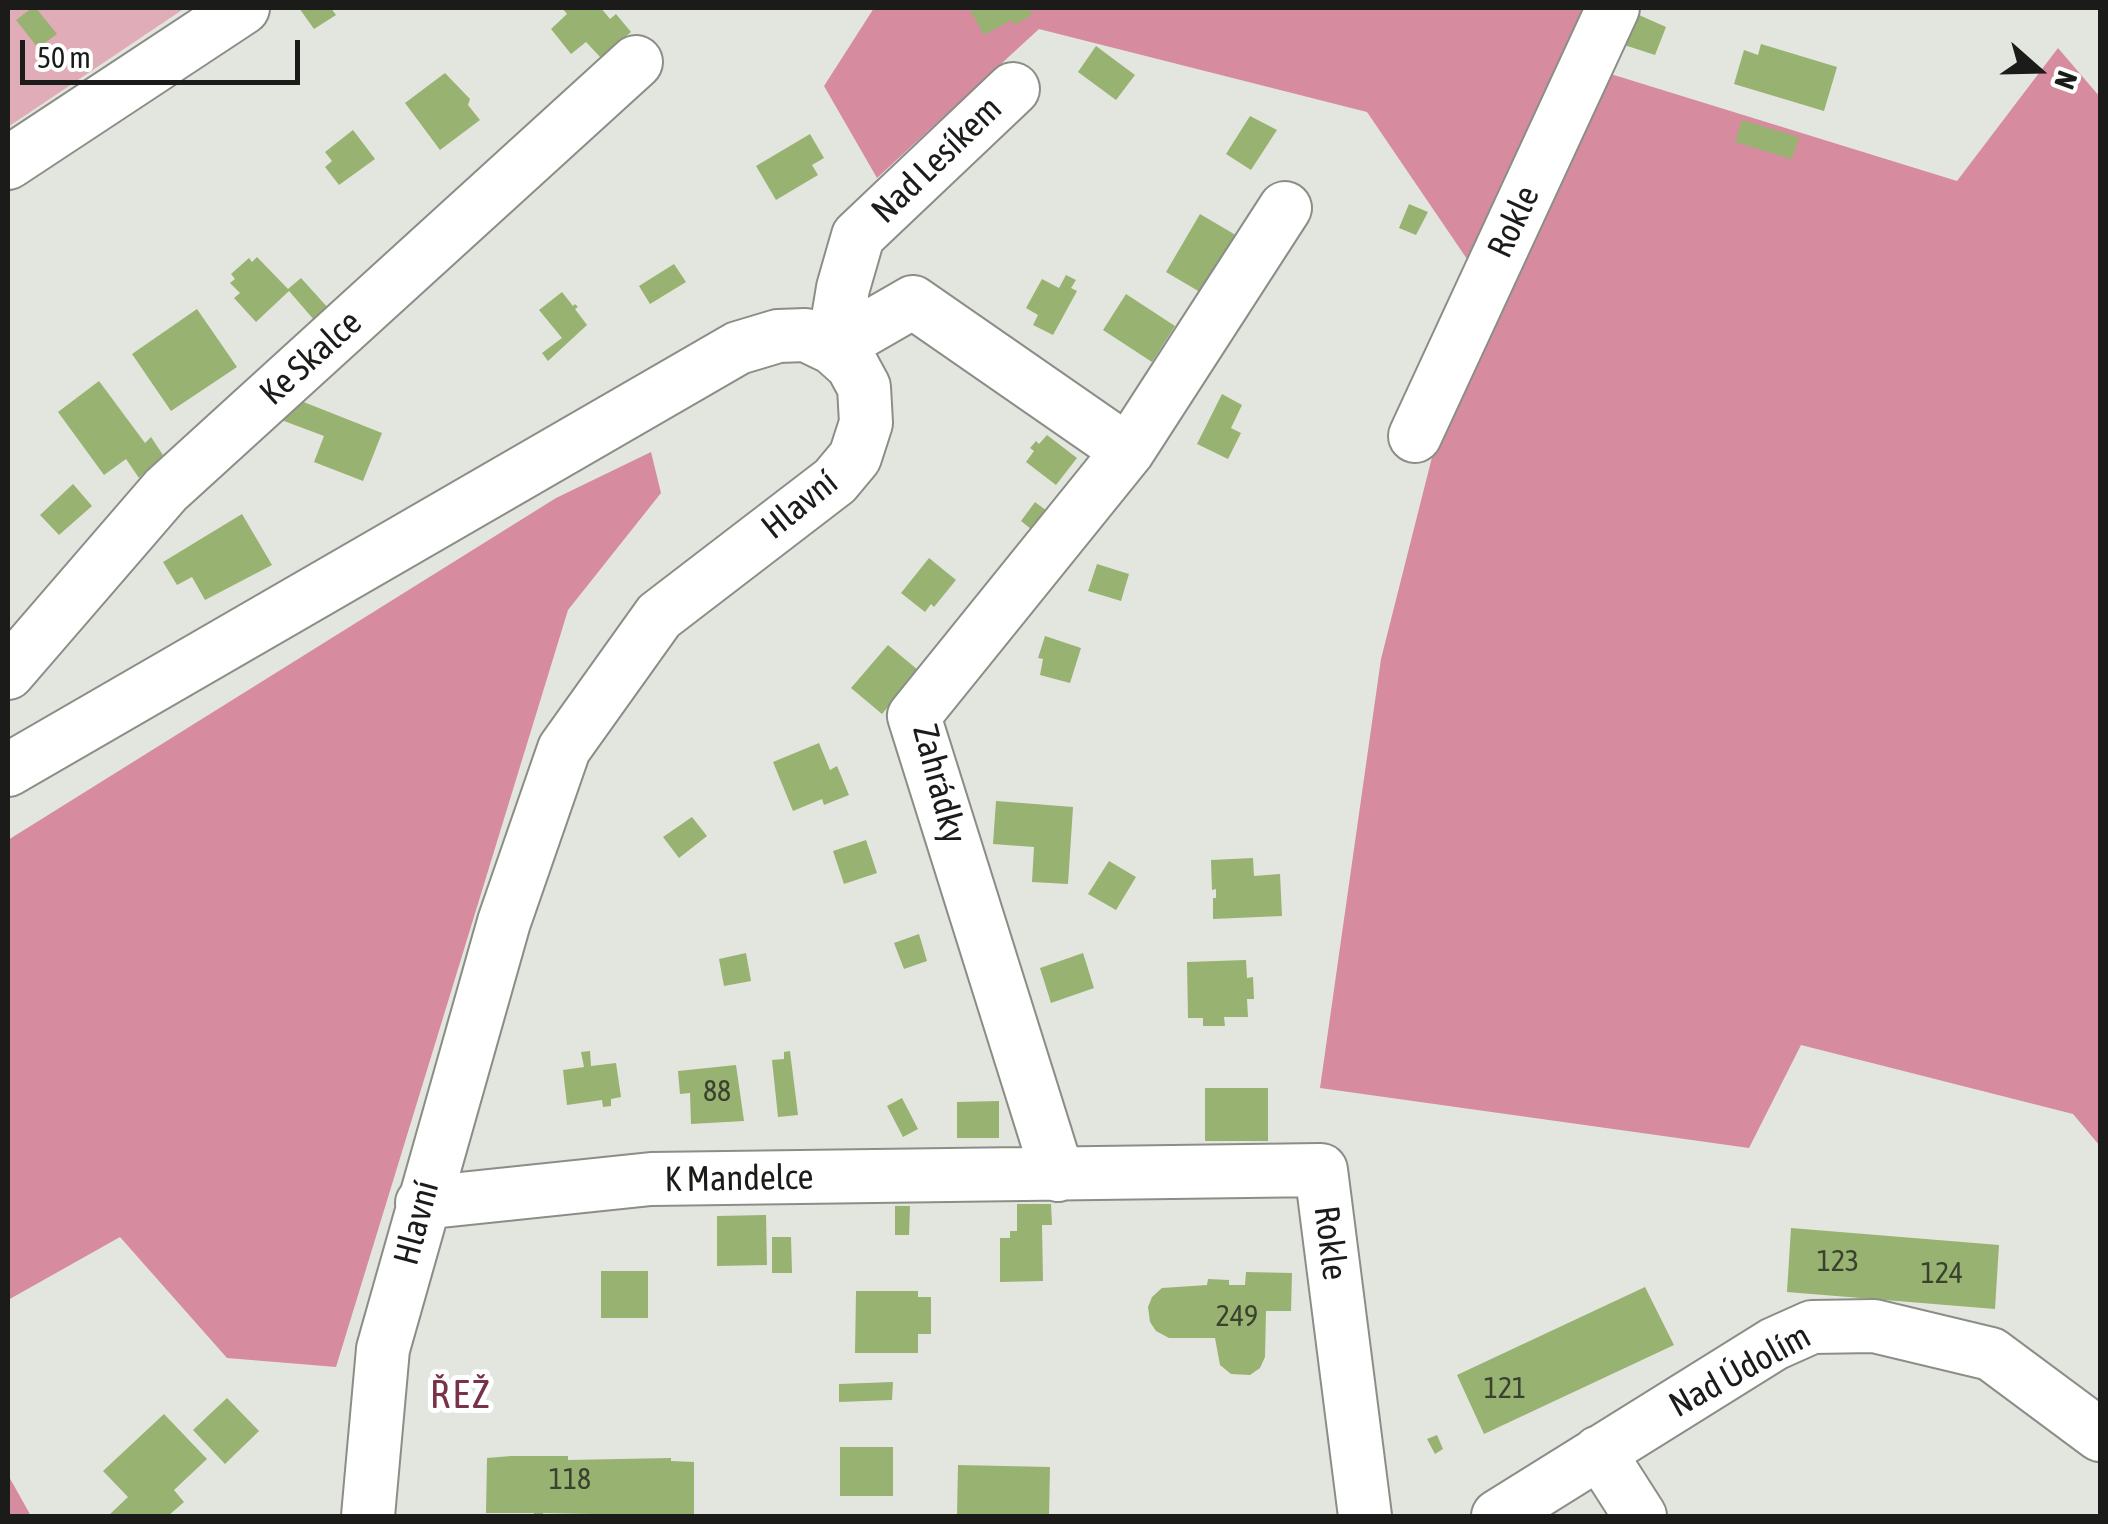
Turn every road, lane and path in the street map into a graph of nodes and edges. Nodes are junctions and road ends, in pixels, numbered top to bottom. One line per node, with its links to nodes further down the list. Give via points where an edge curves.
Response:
1 (243, 8): 5 (street)
2 (1614, 8): 8 (street, Rokle)
3 (636, 62): 10 (street, Ke Skalce, via 166,490)
4 (1013, 88): 7 (street, Nad Lesíkem, via 858,236)
5 (8, 163)
6 (1285, 208): 9 (street, Zahrádky)
7 (833, 348): 9 (street, via 913,302); 11 (street, via 806,335 738,348); 13 (street, Hlavní, via 864,388 866,423 855,457 835,481 659,616 564,748 504,922)
8 (1415, 436)
9 (1128, 451): 12 (street, Zahrádky, via 914,716)
10 (8, 673)
11 (8, 770)
12 (1058, 1175): 13 (street, K Mandelce, via 650,1179); 17 (street, Rokle, via 1321,1170)
13 (422, 1204): 16 (street, Hlavní, via 383,1349)
14 (2100, 1434): 15 (street, Nad Údolím, via 1991,1354 1874,1326 1812,1326)
15 (1599, 1452): 18 (street, Nad Údolím); 19 (street)
16 (368, 1516)
17 (1364, 1516)
18 (1498, 1516)
19 (1640, 1516)

